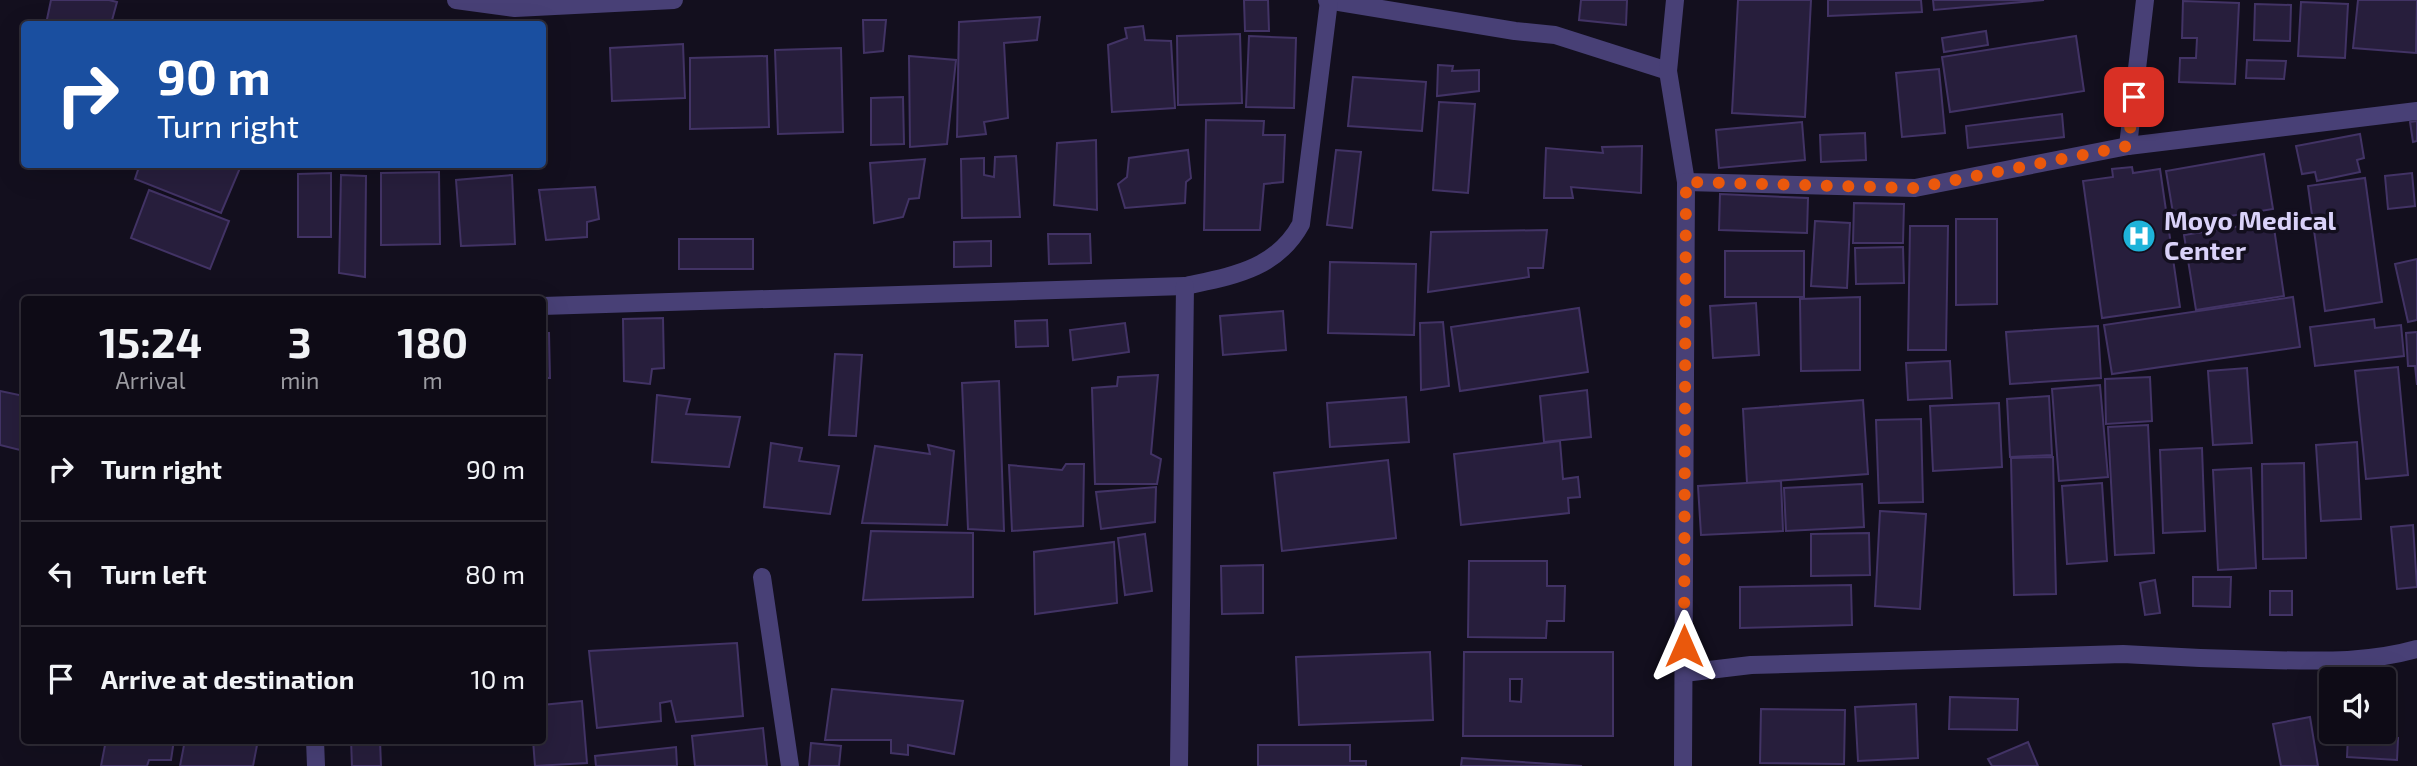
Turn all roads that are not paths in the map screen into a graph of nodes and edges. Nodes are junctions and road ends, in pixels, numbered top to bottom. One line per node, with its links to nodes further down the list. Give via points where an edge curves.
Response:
1 (456, 0): 6 (street)
2 (674, 0): 6 (street)
3 (1328, 0): 7 (street, via 1555,35); 11 (street, via 1301,224 1292,242 1244,273)
4 (1675, 0): 7 (street)
5 (2145, 0): 9 (street)
6 (517, 4)
7 (1668, 71): 10 (street)
8 (2417, 110): 9 (street)
9 (2128, 146): 10 (street, via 1915,188)
10 (1686, 182): 15 (street)
11 (1185, 286): 12 (street); 19 (street)
12 (546, 306)
13 (762, 577): 18 (street)
14 (2417, 649): 15 (street, via 2349,661 2123,654 1751,664)
15 (1684, 673): 20 (street)
16 (315, 744): 17 (street)
17 (316, 766)
18 (790, 766)
19 (1179, 766)
20 (1682, 766)

